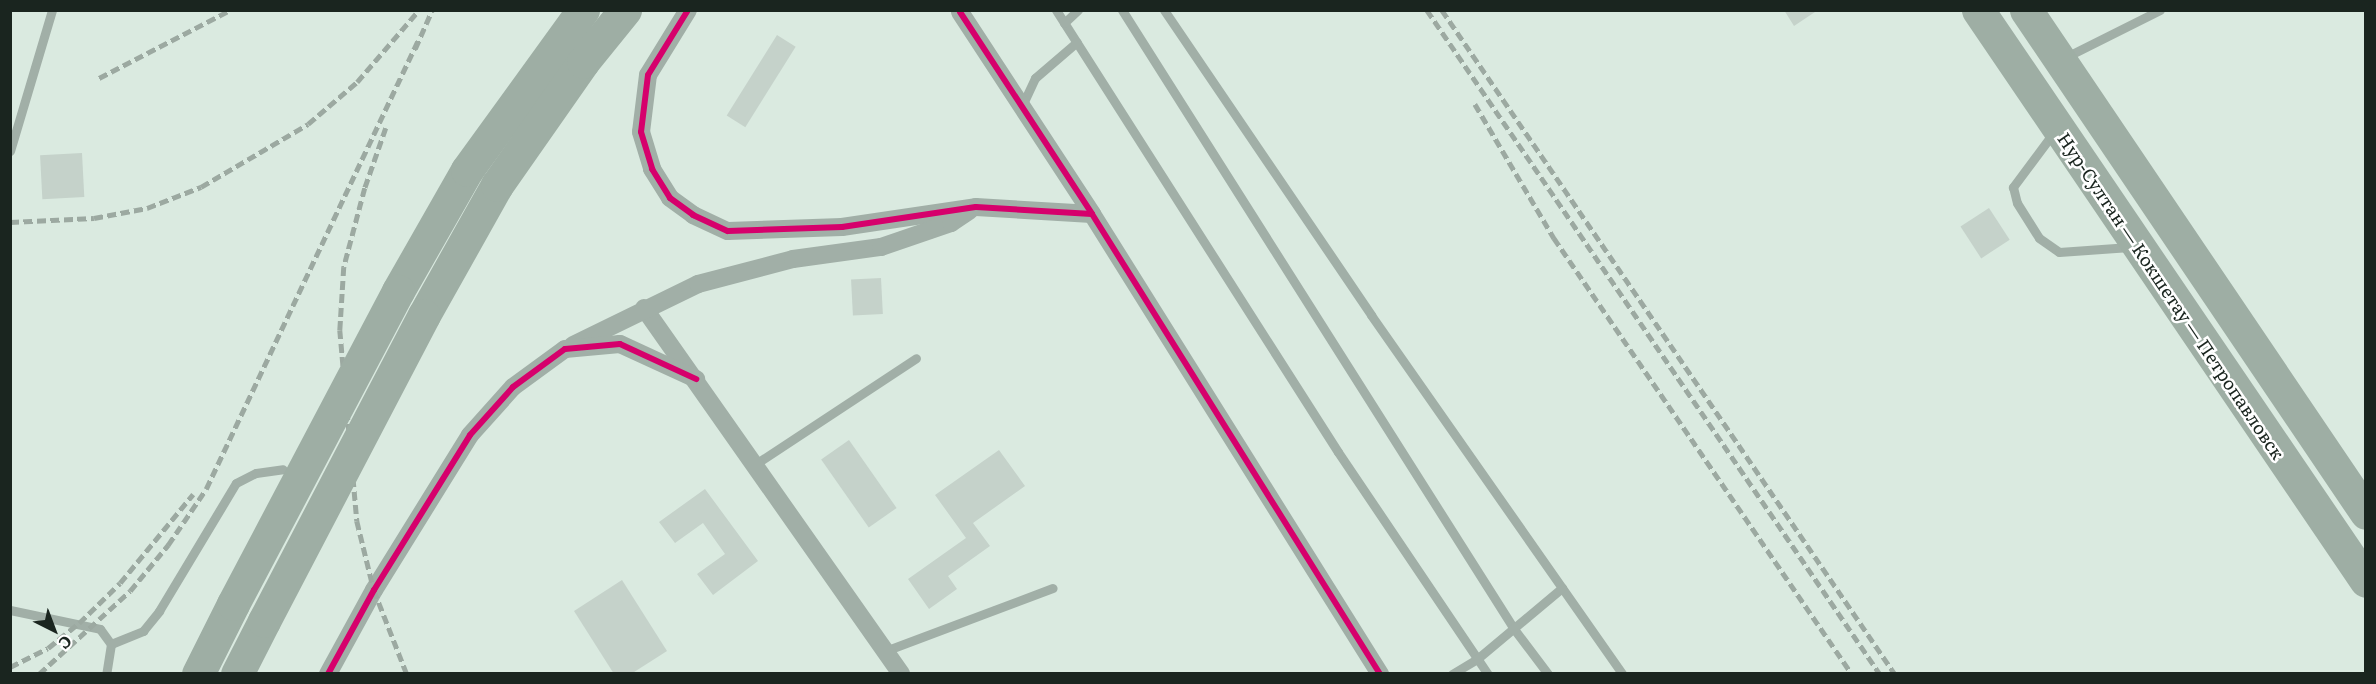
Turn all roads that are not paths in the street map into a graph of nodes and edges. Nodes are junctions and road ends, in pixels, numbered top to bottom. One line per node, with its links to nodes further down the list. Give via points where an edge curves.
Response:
1 (52, 10): 18 (lane)
2 (583, 10): 38 (highway, bridge, via 467,170 398,291)
3 (625, 10): 39 (highway, bridge, via 496,185)
4 (688, 10): 19 (street, via 648,75 641,132 652,169 670,198 693,214 728,231 842,227)
5 (1056, 10): 13 (lane)
6 (1078, 10): 13 (lane)
7 (1122, 10): 33 (lane)
8 (1164, 10): 31 (lane)
9 (1978, 10): 17 (highway, Нур-Султан — Кокшетау — Петропавловск)
10 (2026, 10): 15 (highway)
11 (2160, 10): 15 (lane, via 2097,38)
12 (960, 12): 16 (street)
13 (1064, 23): 14 (lane)
14 (1077, 42): 16 (lane, via 1035,78); 36 (lane, via 1338,452)
15 (2058, 61): 28 (highway)
16 (1020, 110): 20 (street)
17 (2057, 128): 21 (highway, Нур-Султан — Кокшетау — Петропавловск); 21 (lane, via 2013,187 2017,203 2039,238 2059,252)
18 (10, 151)
19 (976, 207): 20 (street); 22 (street, via 951,223 881,247 793,259 698,284)
20 (1092, 214): 42 (street)
21 (2138, 246): 29 (highway, Нур-Султан — Кокшетау — Петропавловск)
22 (644, 308): 23 (street); 25 (street)
23 (565, 349): 25 (street, via 620,344); 40 (street, via 513,387 470,435 374,590)
24 (916, 358): 26 (lane)
25 (696, 378): 26 (street)
26 (754, 465): 35 (street)
27 (283, 469): 34 (lane, via 256,473 236,483 143,632)
28 (2366, 513)
29 (2366, 581)
30 (1053, 588): 35 (lane)
31 (1562, 588): 33 (lane); 46 (lane)
32 (10, 610): 34 (lane, via 100,629)
33 (1515, 629): 36 (lane); 45 (lane)
34 (111, 644): 37 (lane)
35 (885, 651): 41 (street)
36 (1477, 659): 43 (lane); 44 (lane)
37 (106, 674)
38 (198, 674)
39 (237, 674)
40 (328, 674)
41 (901, 674)
42 (1380, 674)
43 (1452, 674)
44 (1488, 674)
45 (1548, 674)
46 (1622, 674)

